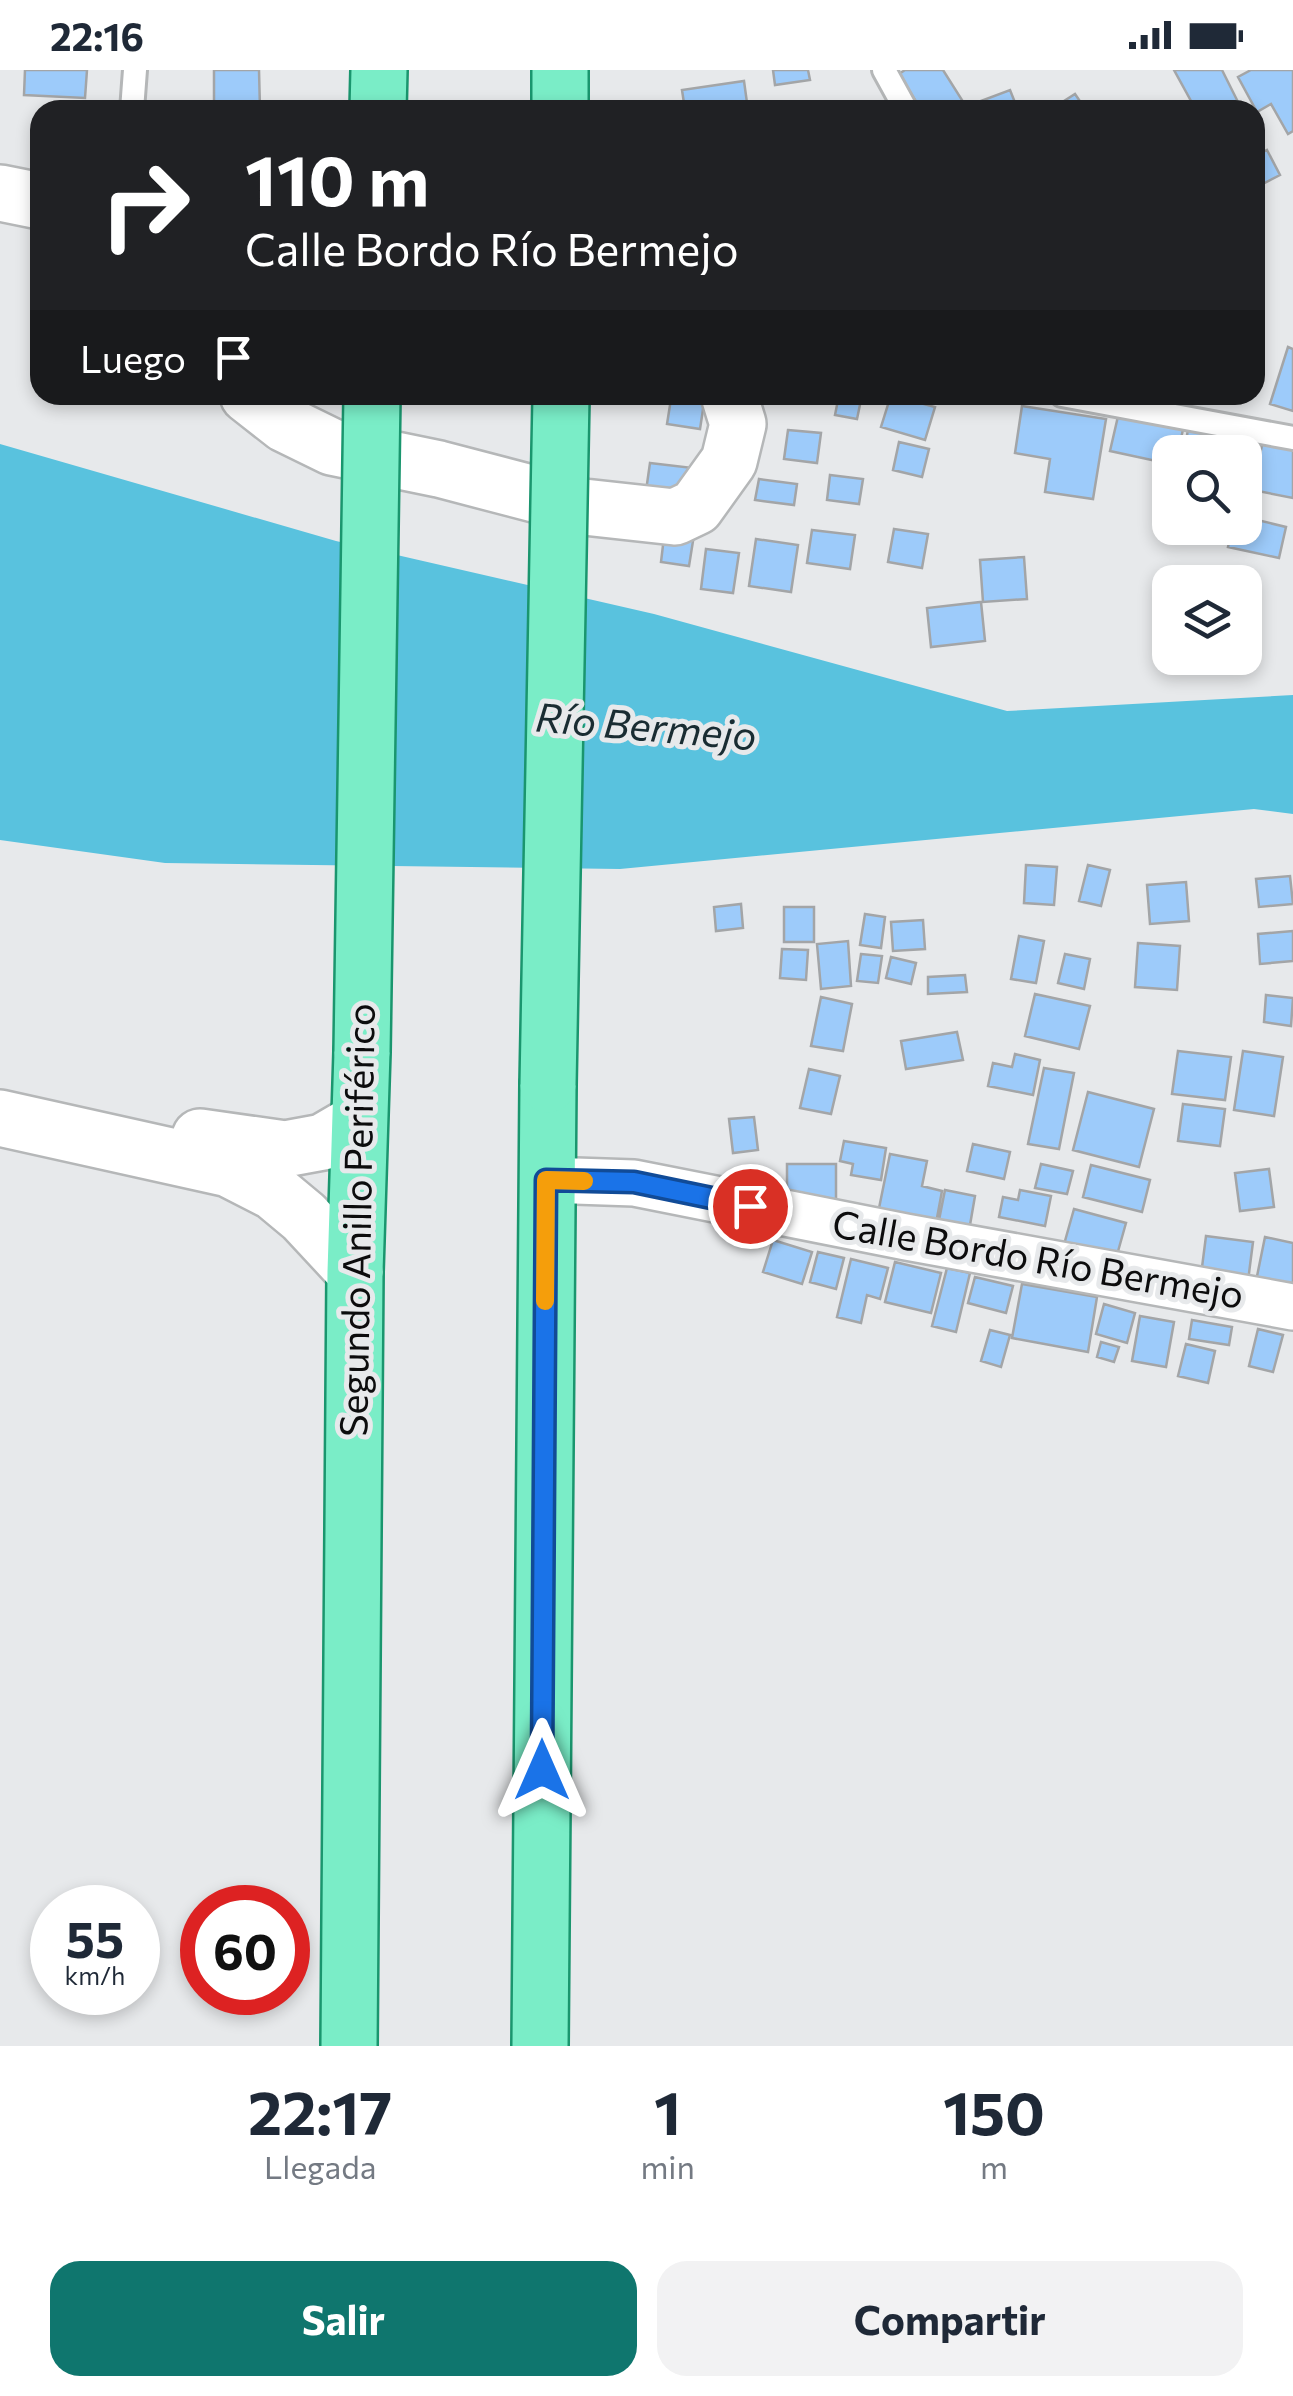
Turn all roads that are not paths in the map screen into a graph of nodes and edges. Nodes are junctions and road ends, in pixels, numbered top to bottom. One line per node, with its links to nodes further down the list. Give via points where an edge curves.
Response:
1 (135, 70): 5 (lane)
2 (379, 70): 6 (main road)
3 (560, 70): 7 (main road)
4 (884, 70): 8 (lane)
5 (133, 100)
6 (378, 100)
7 (560, 100)
8 (900, 100)
9 (0, 193): 10 (main road)
10 (30, 198)
11 (261, 405): 14 (main road, via 332,447 584,507 675,517 696,507 729,461 738,424)
12 (372, 405): 19 (main road, Segundo Anillo Periférico, bridge)
13 (561, 405): 20 (main road, bridge)
14 (731, 405)
15 (1116, 405): 16 (lane)
16 (1293, 438)
17 (0, 1096): 19 (main road, via 284,1150 323,1142)
18 (0, 1118): 21 (main road, via 230,1169 274,1192)
19 (360, 1120): 21 (main road, Segundo Anillo Periférico)
20 (546, 1180): 22 (street, Calle Bordo Río Bermejo, via 634,1182); 24 (main road)
21 (355, 1272): 23 (main road, Segundo Anillo Periférico)
22 (1293, 1307)
23 (348, 2046)
24 (540, 2046)

